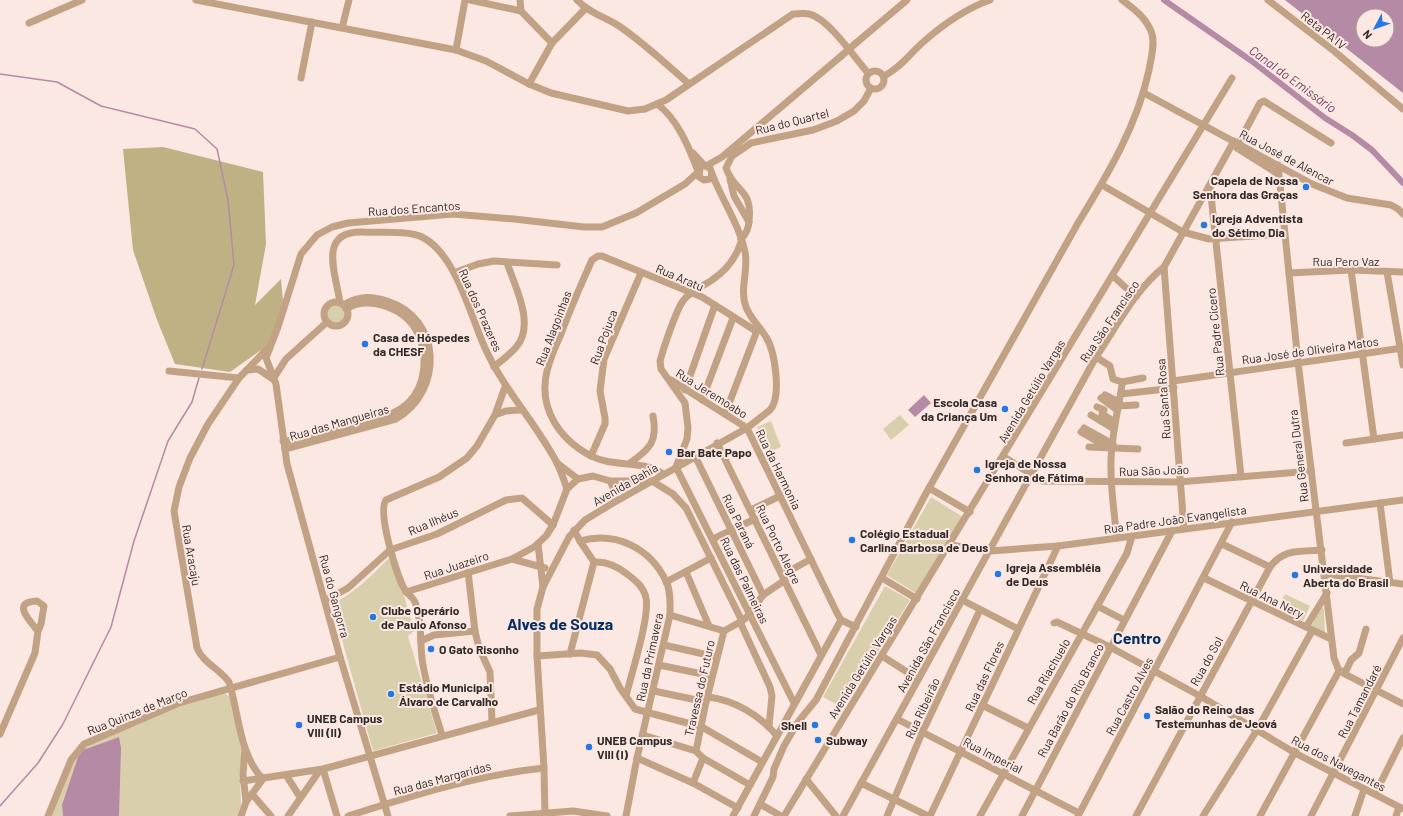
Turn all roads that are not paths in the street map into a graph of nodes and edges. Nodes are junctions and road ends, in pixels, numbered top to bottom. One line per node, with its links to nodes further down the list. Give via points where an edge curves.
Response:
1 (82, 0): 15 (street)
2 (196, 0): 12 (street)
3 (349, 0): 17 (street)
4 (465, 0): 19 (street)
5 (470, 0): 14 (street)
6 (520, 0): 14 (street)
7 (578, 0): 13 (street)
8 (907, 0): 36 (street, Rua do Quartel, bridge)
9 (990, 0): 21 (street, via 934,32 899,67)
10 (1122, 0): 27 (street, Avenida Getúlio Vargas, via 1146,21 1152,34 1153,47)
11 (1268, 0): 30 (street, Reta PA IV)
12 (209, 1): 16 (street)
13 (585, 9): 18 (street); 25 (street, via 617,25 643,43)
14 (521, 11): 18 (street)
15 (29, 22)
16 (312, 22): 17 (street); 22 (street)
17 (342, 28): 19 (street)
18 (552, 43): 24 (street)
19 (456, 50): 24 (street, via 486,61)
20 (868, 73): 21 (street, via 878,71); 25 (street, via 830,28 818,18 801,13 793,14); 26 (street, via 867,84)
21 (884, 76): 26 (street, via 884,84 880,88)
22 (301, 78)
23 (1232, 78): 32 (street, Avenida Getúlio Vargas)
24 (529, 84): 29 (street, via 551,93 628,110 645,109)
25 (689, 84): 28 (street)
26 (871, 88): 42 (street, Rua do Quartel, via 854,111 837,121 813,130 751,143 741,149 732,156 726,168)
27 (1144, 93): 32 (street, Rua José de Alencar); 45 (street, Avenida Getúlio Vargas, via 1134,121)
28 (666, 100): 29 (street); 31 (street)
29 (657, 104): 31 (street)
30 (1403, 109)
31 (667, 111): 35 (street)
32 (1204, 125): 34 (street, Rua José de Alencar); 48 (street, Avenida Getúlio Vargas)
33 (1331, 143): 34 (street, Rua São Francisco, via 1264,100)
34 (1234, 144): 37 (street, Rua José de Alencar); 41 (street, Rua José de Alencar); 46 (street, Rua São Francisco)
35 (690, 150): 38 (street); 39 (street)
36 (722, 157): 38 (street, Rua do Quartel); 40 (street, Rua do Quartel)
37 (1278, 165): 41 (street, Rua General Dutra); 49 (street, Rua José de Alencar, via 1331,193 1391,205)
38 (705, 166): 39 (street); 40 (street)
39 (698, 171): 43 (street, via 699,177); 44 (street, Rua dos Encantos)
40 (712, 173): 43 (street, via 710,179); 47 (street)
41 (1278, 174): 52 (street, Rua General Dutra)
42 (730, 179): 50 (street, via 734,196); 50 (street, via 749,201)
43 (703, 180): 44 (street, Rua dos Encantos); 47 (street)
44 (685, 184): 73 (street, Rua dos Encantos, via 636,213 602,227 584,228 453,214 348,223 332,227 317,236 301,254)
45 (1102, 184): 48 (street); 133 (street, Avenida Getúlio Vargas)
46 (1210, 186): 51 (street, Rua São Francisco); 53 (street, Rua Padre Cícero)
47 (719, 192): 54 (street, Rua da Harmonia, via 733,217)
48 (1150, 213): 51 (street); 65 (street, Avenida Getúlio Vargas)
49 (1403, 214)
50 (749, 222): 54 (street, via 748,230)
51 (1183, 232): 53 (street); 58 (street, Rua São Francisco)
52 (1284, 234): 53 (street); 64 (street, Rua General Dutra)
53 (1217, 240): 82 (street, Rua Padre Cícero)
54 (741, 241): 66 (street, via 734,260 727,268); 72 (street, Rua da Harmonia, via 746,253 743,294 746,307)
55 (592, 260): 63 (street, Rua Aratu, via 602,256); 118 (street, Rua Alagoinhas, via 547,371 545,393 555,425 563,436)
56 (507, 263): 57 (street); 62 (street, via 494,261 478,264); 79 (street, via 526,327 518,346)
57 (557, 265)
58 (1164, 267): 67 (street, Rua São Francisco, via 1150,278); 88 (street, Rua Santa Rosa)
59 (1351, 270): 60 (street, Rua Pero Vaz); 64 (street, Rua Pero Vaz); 75 (street)
60 (1387, 272): 61 (street, Rua Pero Vaz); 74 (street)
61 (1403, 272)
62 (454, 273): 68 (street, Rua dos Prazeres, via 439,250 422,236 358,232 343,236 335,244 332,252); 79 (street, Rua dos Prazeres)
63 (641, 273): 66 (street, Rua Aratu); 118 (street, Rua Pojuca, via 604,359 600,391 605,418)
64 (1289, 273): 77 (street, Rua General Dutra)
65 (1113, 276): 67 (street); 120 (street, Avenida Getúlio Vargas)
66 (691, 293): 69 (street, Rua Aratu); 83 (street, via 682,302 662,354 661,369)
67 (1136, 297): 76 (street, Rua São Francisco)
68 (343, 306): 71 (street, via 332,303 326,308 324,315); 71 (street, via 348,315 344,323 335,326); 105 (street, Rua das Mangueiras, via 358,298 402,308 420,330 428,355 425,381 419,399 396,418)
69 (715, 306): 70 (street, Rua Aratu); 90 (street)
70 (733, 318): 72 (street, Rua Aratu); 94 (street)
71 (327, 322): 86 (street, via 286,359)
72 (758, 329): 100 (street); 106 (street, Rua da Harmonia, via 767,338 776,371 776,396 773,407)
73 (270, 347): 80 (street, Rua Aracaju); 86 (street, Rua dos Encantos, via 266,358)
74 (1402, 348): 75 (street, Rua José de Oliveira Matos); 78 (street)
75 (1361, 353): 77 (street, Rua José de Oliveira Matos); 110 (street)
76 (1096, 357): 87 (street, via 1110,366 1113,379); 126 (street, Rua São Francisco)
77 (1298, 362): 82 (street, Rua José de Oliveira Matos); 124 (street, Rua General Dutra)
78 (1403, 365)
79 (494, 367): 89 (street, Rua dos Prazeres)
80 (246, 370): 84 (street, Rua Aracaju); 86 (street, via 258,369)
81 (169, 371): 84 (street)
82 (1231, 372): 88 (street, Rua José de Oliveira Matos); 127 (street, Rua Padre Cícero)
83 (666, 377): 90 (street, Rua Jeremoabo); 95 (street)
84 (239, 378): 217 (street, Rua Aracaju, via 208,424 190,458 179,487 174,511 197,648 203,658 223,673)
85 (1143, 378): 87 (street)
86 (273, 379): 111 (street, Rua do Gangorra, via 276,384)
87 (1122, 382): 91 (street)
88 (1173, 384): 91 (street, Rua José de Oliveira Matos); 131 (street, Rua Santa Rosa)
89 (505, 387): 99 (street, Rua dos Prazeres); 101 (street)
90 (685, 390): 92 (street, Rua Jeremoabo)
91 (1121, 394): 97 (street)
92 (694, 395): 94 (street, Rua Jeremoabo); 95 (street, via 688,397)
93 (1103, 396): 97 (street)
94 (702, 400): 100 (street, Rua Jeremoabo)
95 (685, 403): 123 (street, via 687,439)
96 (1136, 405): 97 (street)
97 (1118, 406): 104 (street)
98 (1097, 407): 104 (street, via 1104,410 1102,414)
99 (521, 410): 101 (street); 121 (street, Rua dos Prazeres)
100 (725, 414): 106 (street, Rua Jeremoabo)
101 (495, 415): 157 (street, via 477,446 466,458 439,477 384,503)
102 (1091, 415): 108 (street)
103 (653, 416): 122 (street, via 656,430 652,443)
104 (1115, 422): 108 (street)
105 (362, 426): 111 (street, Rua das Mangueiras); 116 (street, Rua das Mangueiras)
106 (746, 428): 112 (street, Avenida Bahia); 135 (street, Rua da Harmonia)
107 (1083, 430): 114 (street)
108 (1114, 430): 114 (street)
109 (1403, 435): 110 (street)
110 (1374, 439): 113 (street)
111 (283, 441): 116 (street, Rua do Gangorra)
112 (717, 443): 119 (street, Avenida Bahia); 139 (street, Rua Porto Alegre)
113 (1346, 444)
114 (1111, 446): 115 (street); 117 (street); 132 (street)
115 (1089, 447)
116 (285, 449): 181 (street, Rua do Gangorra, via 287,464)
117 (1138, 449)
118 (591, 456): 122 (street, Rua Alagoinhas, via 618,464)
119 (695, 456): 123 (street, Avenida Bahia); 147 (street, Rua Paraná)
120 (1004, 457): 126 (street, Rua São João); 141 (street, Avenida Getúlio Vargas)
121 (557, 463): 128 (street, Rua dos Prazeres); 134 (street, Rua dos Prazeres)
122 (630, 463): 125 (street, Rua Alagoinhas, via 648,466)
123 (676, 467): 125 (street, Avenida Bahia); 151 (street, Rua das Palmeiras)
124 (1311, 471): 127 (street, Rua São João); 140 (street, Rua General Dutra)
125 (664, 474): 130 (street, Avenida Bahia)
126 (1032, 475): 132 (street, Rua São João, via 1042,481); 159 (street, Avenida São Francisco)
127 (1241, 476): 131 (street, Rua São João)
128 (578, 479): 129 (street, via 593,476); 134 (street)
129 (610, 481): 130 (street); 137 (street, via 615,496)
130 (652, 481): 137 (street, Avenida Bahia); 160 (street, Rua das Palmeiras, via 673,494 686,508)
131 (1179, 482): 132 (street, Rua São João); 145 (street, Rua Santa Rosa)
132 (1111, 483): 150 (street)
133 (929, 488): 141 (street); 171 (street, Avenida Getúlio Vargas, via 886,566)
134 (567, 489): 144 (street, Rua Juazeiro)
135 (780, 496): 139 (street); 162 (street, Rua da Harmonia)
136 (1403, 500): 138 (street, Rua Padre João Evangelista)
137 (613, 503): 146 (street, Avenida Bahia)
138 (1380, 503): 140 (street, Rua Padre João Evangelista); 174 (street)
139 (751, 510): 142 (street, Rua Porto Alegre)
140 (1315, 511): 143 (street, Rua Padre João Evangelista); 158 (street, Rua General Dutra)
141 (970, 512): 154 (street, Avenida Getúlio Vargas)
142 (755, 519): 147 (street); 170 (street, Rua Porto Alegre)
143 (1232, 522): 145 (street, Rua Padre João Evangelista); 155 (street, Rua Castro Alves)
144 (553, 525): 153 (street, Rua Juazeiro); 157 (street, Rua Ilhéus, via 527,501 515,498 437,534)
145 (1184, 529): 148 (street, Rua Padre João Evangelista)
146 (574, 530): 152 (street); 166 (street, Avenida Bahia)
147 (732, 530): 151 (street); 179 (street, Rua Paraná)
148 (1172, 531): 149 (street, Rua Padre João Evangelista); 189 (street, Rua Barão do Rio Branco)
149 (1132, 536): 150 (street, Rua Padre João Evangelista); 184 (street, Rua Riachuelo, via 1127,553)
150 (1118, 538): 156 (street, Rua Padre João Evangelista)
151 (713, 539): 187 (street, Rua das Palmeiras)
152 (580, 541): 163 (street); 173 (street, Rua da Primavera, via 590,538 613,538 629,543 654,561)
153 (538, 544): 161 (street, Rua Juazeiro); 165 (street, Avenida Bahia)
154 (950, 544): 159 (street, Rua Padre João Evangelista); 180 (street, Avenida Getúlio Vargas)
155 (1222, 544): 164 (street); 172 (street, Rua Castro Alves)
156 (1058, 546): 159 (street, Rua Padre João Evangelista); 194 (street, Rua das Flores)
157 (390, 550): 177 (street); 181 (street, Rua Ilhéus, via 348,588)
158 (1322, 550): 164 (street, Rua do Sol, via 1287,553 1278,557); 169 (street, Rua General Dutra)
159 (990, 551): 182 (street, Avenida São Francisco)
160 (711, 558): 168 (street); 190 (street, Rua das Palmeiras)
161 (512, 559): 165 (street); 167 (street, Rua Juazeiro)
162 (811, 559): 170 (street); 188 (street, Rua da Harmonia)
163 (594, 562): 206 (street); 220 (street, via 619,568 636,581 646,597 646,613)
164 (1270, 567): 183 (street, Rua do Sol)
165 (542, 568): 166 (street); 176 (street, Avenida Bahia)
166 (552, 570): 176 (street, Avenida Bahia)
167 (468, 572): 177 (street, Rua Juazeiro); 198 (street)
168 (686, 572): 173 (street); 192 (street)
169 (1325, 574): 174 (street); 178 (street, Rua General Dutra)
170 (783, 577): 179 (street); 207 (street, Rua Porto Alegre)
171 (882, 578): 180 (street); 193 (street, Avenida Getúlio Vargas)
172 (1204, 578): 183 (street, Rua Ana Nery); 214 (street, Rua Castro Alves)
173 (666, 582): 186 (street, Rua da Primavera, via 670,595)
174 (1390, 583): 175 (street)
175 (1403, 584)
176 (543, 587): 208 (street, Avenida Bahia, via 537,609)
177 (406, 592): 203 (street, via 415,601)
178 (1327, 593): 195 (street); 202 (street, Rua General Dutra)
179 (763, 595): 187 (street)
180 (917, 599): 209 (street, Avenida Getúlio Vargas)
181 (326, 600): 210 (street, Rua do Gangorra)
182 (962, 600): 185 (street); 216 (street, Avenida São Francisco)
183 (1252, 601): 195 (street, Rua Ana Nery); 221 (street, Rua do Sol)
184 (1097, 606): 189 (street); 200 (street, Rua Riachuelo)
185 (980, 610): 194 (street); 234 (street, Rua Ribeirão)
186 (670, 615): 192 (street); 204 (street, Rua da Primavera)
187 (749, 615): 190 (street); 223 (street, Rua das Palmeiras)
188 (841, 620): 193 (street); 207 (street)
189 (1124, 620): 205 (street, Rua Barão do Rio Branco)
190 (741, 622): 199 (street); 230 (street, Rua das Palmeiras, via 770,687 772,696)
191 (1054, 622): 200 (street, Rua dos Navegantes)
192 (709, 626): 199 (street)
193 (856, 627): 266 (street, Avenida Getúlio Vargas, via 816,700 798,722 784,746)
194 (1018, 629): 225 (street, Rua das Flores)
195 (1309, 629): 202 (street, Rua Ana Nery); 233 (street)
196 (1366, 629): 213 (street, via 1359,652 1351,660 1346,671)
197 (38, 631): 235 (street, via 35,653)
198 (475, 631): 203 (street, via 434,635); 229 (street, via 479,648 490,672)
199 (724, 631): 211 (street, Travessa do Futuro)
200 (1082, 634): 205 (street, Rua dos Navegantes); 232 (street, Rua Riachuelo)
201 (1403, 638): 218 (street, Rua Tamandaré)
202 (1331, 639): 213 (street, Rua General Dutra)
203 (422, 641): 236 (street, via 423,664)
204 (664, 645): 211 (street); 212 (street, Rua da Primavera)
205 (1110, 647): 214 (street, Rua dos Navegantes); 259 (street, Rua Barão do Rio Branco)
206 (570, 654): 208 (street); 220 (street, via 597,655 610,669)
207 (821, 655): 223 (street)
208 (537, 656): 226 (street, Avenida Bahia)
209 (882, 656): 216 (street); 254 (street, Avenida Getúlio Vargas)
210 (340, 657): 217 (street, Rua Quinze de Março); 244 (street, Rua do Gangorra)
211 (717, 657): 215 (street, Travessa do Futuro)
212 (659, 665): 215 (street); 219 (street, Rua da Primavera)
213 (1339, 671): 218 (street); 243 (street)
214 (1155, 672): 221 (street, Rua dos Navegantes); 272 (street, Rua Castro Alves)
215 (712, 676): 222 (street, Travessa do Futuro)
216 (918, 679): 228 (street, Avenida São Francisco)
217 (231, 689): 240 (street, Rua Aracaju); 270 (street, Rua Quinze de Março, via 179,703 84,744 71,760)
218 (1377, 690): 224 (street); 251 (street, Rua Tamandaré)
219 (654, 691): 222 (street); 227 (street, Rua da Primavera)
220 (626, 696): 227 (street, via 635,710)
221 (1200, 696): 233 (street, Rua dos Navegantes); 293 (street, Rua do Sol)
222 (707, 699): 230 (street, via 723,699); 231 (street, Travessa do Futuro)
223 (794, 703): 238 (street)
224 (1403, 704)
225 (982, 705): 232 (street); 242 (street, Rua das Flores)
226 (539, 710): 229 (street); 248 (street, Avenida Bahia)
227 (648, 714): 231 (street); 237 (street, Rua da Primavera)
228 (897, 719): 234 (street, Rua Imperial); 257 (street, Avenida São Francisco)
229 (492, 722): 236 (street)
230 (769, 726): 238 (street)
231 (702, 727): 241 (street, Travessa do Futuro); 247 (street)
232 (1028, 728): 250 (street, Rua Riachuelo)
233 (1257, 730): 243 (street, Rua dos Navegantes); 294 (street)
234 (922, 732): 242 (street, Rua Imperial); 264 (street, Rua Ribeirão)
235 (0, 734)
236 (442, 735): 244 (street)
237 (643, 735): 241 (street); 245 (street, Rua da Primavera)
238 (777, 736): 247 (street)
239 (1403, 738): 262 (street)
240 (245, 747): 253 (street, Rua Aracaju, via 252,767); 255 (street, Rua Aracaju)
241 (696, 751): 246 (street)
242 (962, 751): 250 (street, Rua Imperial); 290 (street, Rua das Flores)
243 (1295, 754): 251 (street, Rua dos Navegantes); 295 (street)
244 (371, 756): 249 (street); 267 (street, Rua do Gangorra)
245 (637, 758): 256 (street); 282 (street, Rua da Primavera)
246 (704, 758): 256 (street); 258 (street)
247 (762, 762): 258 (street)
248 (544, 768): 267 (street, Rua das Margaridas, via 510,771); 271 (street, Avenida Bahia)
249 (322, 769): 252 (street); 263 (street); 277 (street)
250 (1004, 773): 259 (street, Rua Imperial); 291 (street, Rua Riachuelo)
251 (1334, 774): 260 (street, Rua dos Navegantes); 296 (street, Rua Tamandaré)
252 (286, 775): 253 (street); 263 (street)
253 (263, 779): 255 (street); 261 (street)
254 (806, 779): 286 (street, Avenida Getúlio Vargas); 287 (street)
255 (243, 781): 265 (street, Rua Aracaju)
256 (693, 783): 268 (street)
257 (861, 783): 264 (street); 288 (street, Avenida São Francisco)
258 (750, 785): 268 (street)
259 (1036, 789): 272 (street, Rua Imperial); 292 (street, Rua Barão do Rio Branco)
260 (1364, 789): 262 (street, Rua dos Navegantes); 297 (street)
261 (252, 794): 265 (street); 275 (street)
262 (1374, 794): 269 (street, Rua dos Navegantes)
263 (300, 797): 276 (street)
264 (894, 800): 289 (street, Rua Ribeirão); 290 (street)
265 (246, 802): 274 (street)
266 (760, 804): 284 (street, Avenida Getúlio Vargas); 285 (street)
267 (385, 805): 278 (street, Rua das Margaridas); 279 (street, Rua do Gangorra)
268 (738, 808): 283 (street)
269 (1401, 808): 298 (street)
270 (50, 813): 273 (street, Rua Quinze de Março)
271 (545, 814): 280 (street); 281 (street, via 573,811)
272 (1078, 814)
273 (42, 816)
274 (241, 816)
275 (271, 816)
276 (288, 816)
277 (337, 816)
278 (348, 816)
279 (388, 816)
280 (510, 816)
281 (607, 816)
282 (626, 816)
283 (733, 816)
284 (754, 816)
285 (781, 816)
286 (784, 816)
287 (836, 816)
288 (843, 816)
289 (887, 816)
290 (929, 816)
291 (980, 816)
292 (1022, 816)
293 (1136, 816)
294 (1203, 816)
295 (1260, 816)
296 (1311, 816)
297 (1355, 816)
298 (1396, 816)

